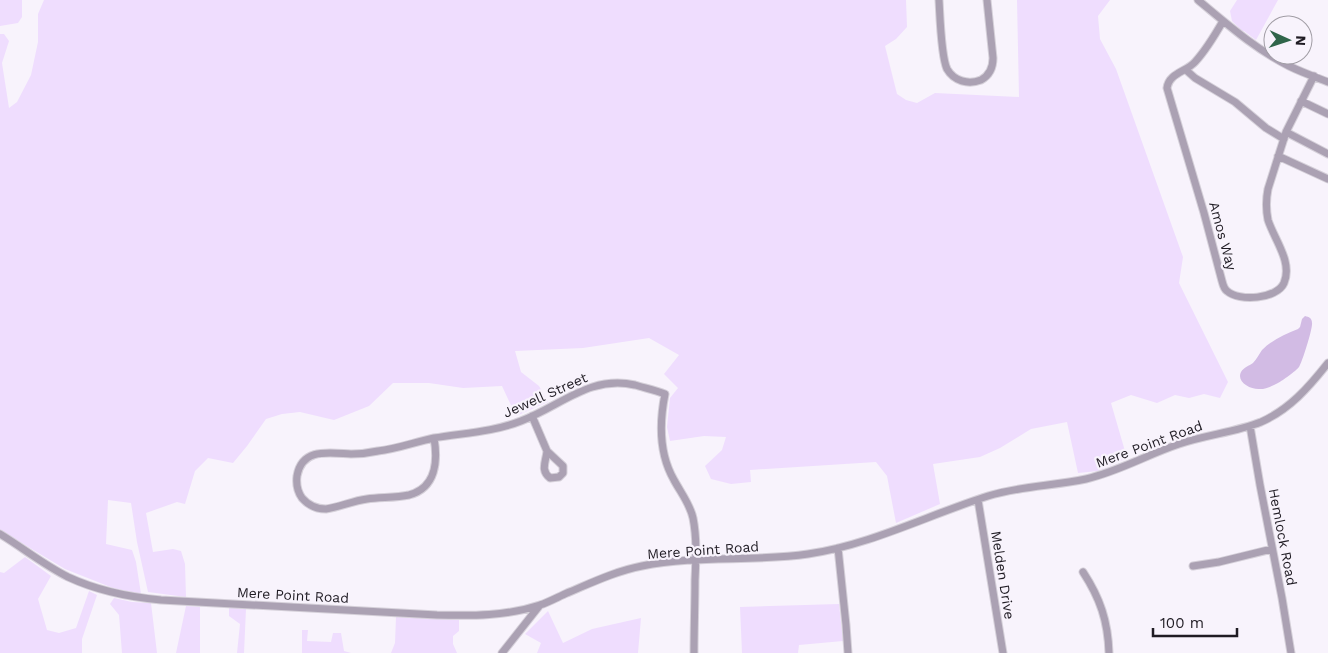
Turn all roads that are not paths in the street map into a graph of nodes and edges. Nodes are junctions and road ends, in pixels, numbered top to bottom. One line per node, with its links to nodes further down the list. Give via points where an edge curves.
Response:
1 (939, 0): 2 (street, via 947,68 958,80 971,82 983,79 992,68)
2 (987, 0)
3 (1198, 0): 4 (street)
4 (1206, 3): 5 (street)
5 (1223, 21): 6 (street, Amos Way, via 1209,44); 7 (street, via 1268,54)
6 (1186, 70): 11 (street, via 1235,102 1266,128); 13 (street, Amos Way, via 1171,78 1168,94 1222,281 1226,291 1238,296 1266,296 1282,287 1284,282 1284,261 1268,218 1266,198)
7 (1314, 76): 8 (street); 9 (street, Amos Way)
8 (1328, 82)
9 (1302, 101): 10 (street); 11 (street, Amos Way)
10 (1328, 114)
11 (1285, 135): 12 (street); 13 (street, Amos Way)
12 (1328, 154)
13 (1278, 156): 14 (street)
14 (1328, 179)
15 (1328, 363): 17 (street, Mere Point Road, via 1286,408)
16 (532, 416): 18 (street, Jewell Street, via 491,430); 19 (street); 24 (street, Jewell Street, via 601,384 627,384 665,394 661,433 664,452 691,513)
17 (1250, 426): 20 (street, Mere Point Road, via 1179,444 1110,473 1019,489); 23 (street, Hemlock Road)
18 (434, 438): 18 (street, Jewell Street, via 374,452 314,454 299,468 298,492 308,504 319,509 363,499 415,493 433,474 437,455)
19 (547, 451)
20 (978, 500): 22 (street, Mere Point Road); 31 (street, Melden Drive)
21 (0, 534): 27 (street, Mere Point Road, via 79,581 135,597 437,615 490,615)
22 (838, 548): 24 (street, Mere Point Road, via 786,556); 30 (street)
23 (1272, 549): 25 (street); 33 (street, Hemlock Road)
24 (696, 561): 27 (street, Mere Point Road, via 653,564 627,570); 29 (street)
25 (1193, 566)
26 (1082, 572): 32 (street, via 1101,606)
27 (540, 605): 28 (street)
28 (502, 653)
29 (694, 653)
30 (848, 653)
31 (1003, 653)
32 (1109, 653)
33 (1291, 653)

